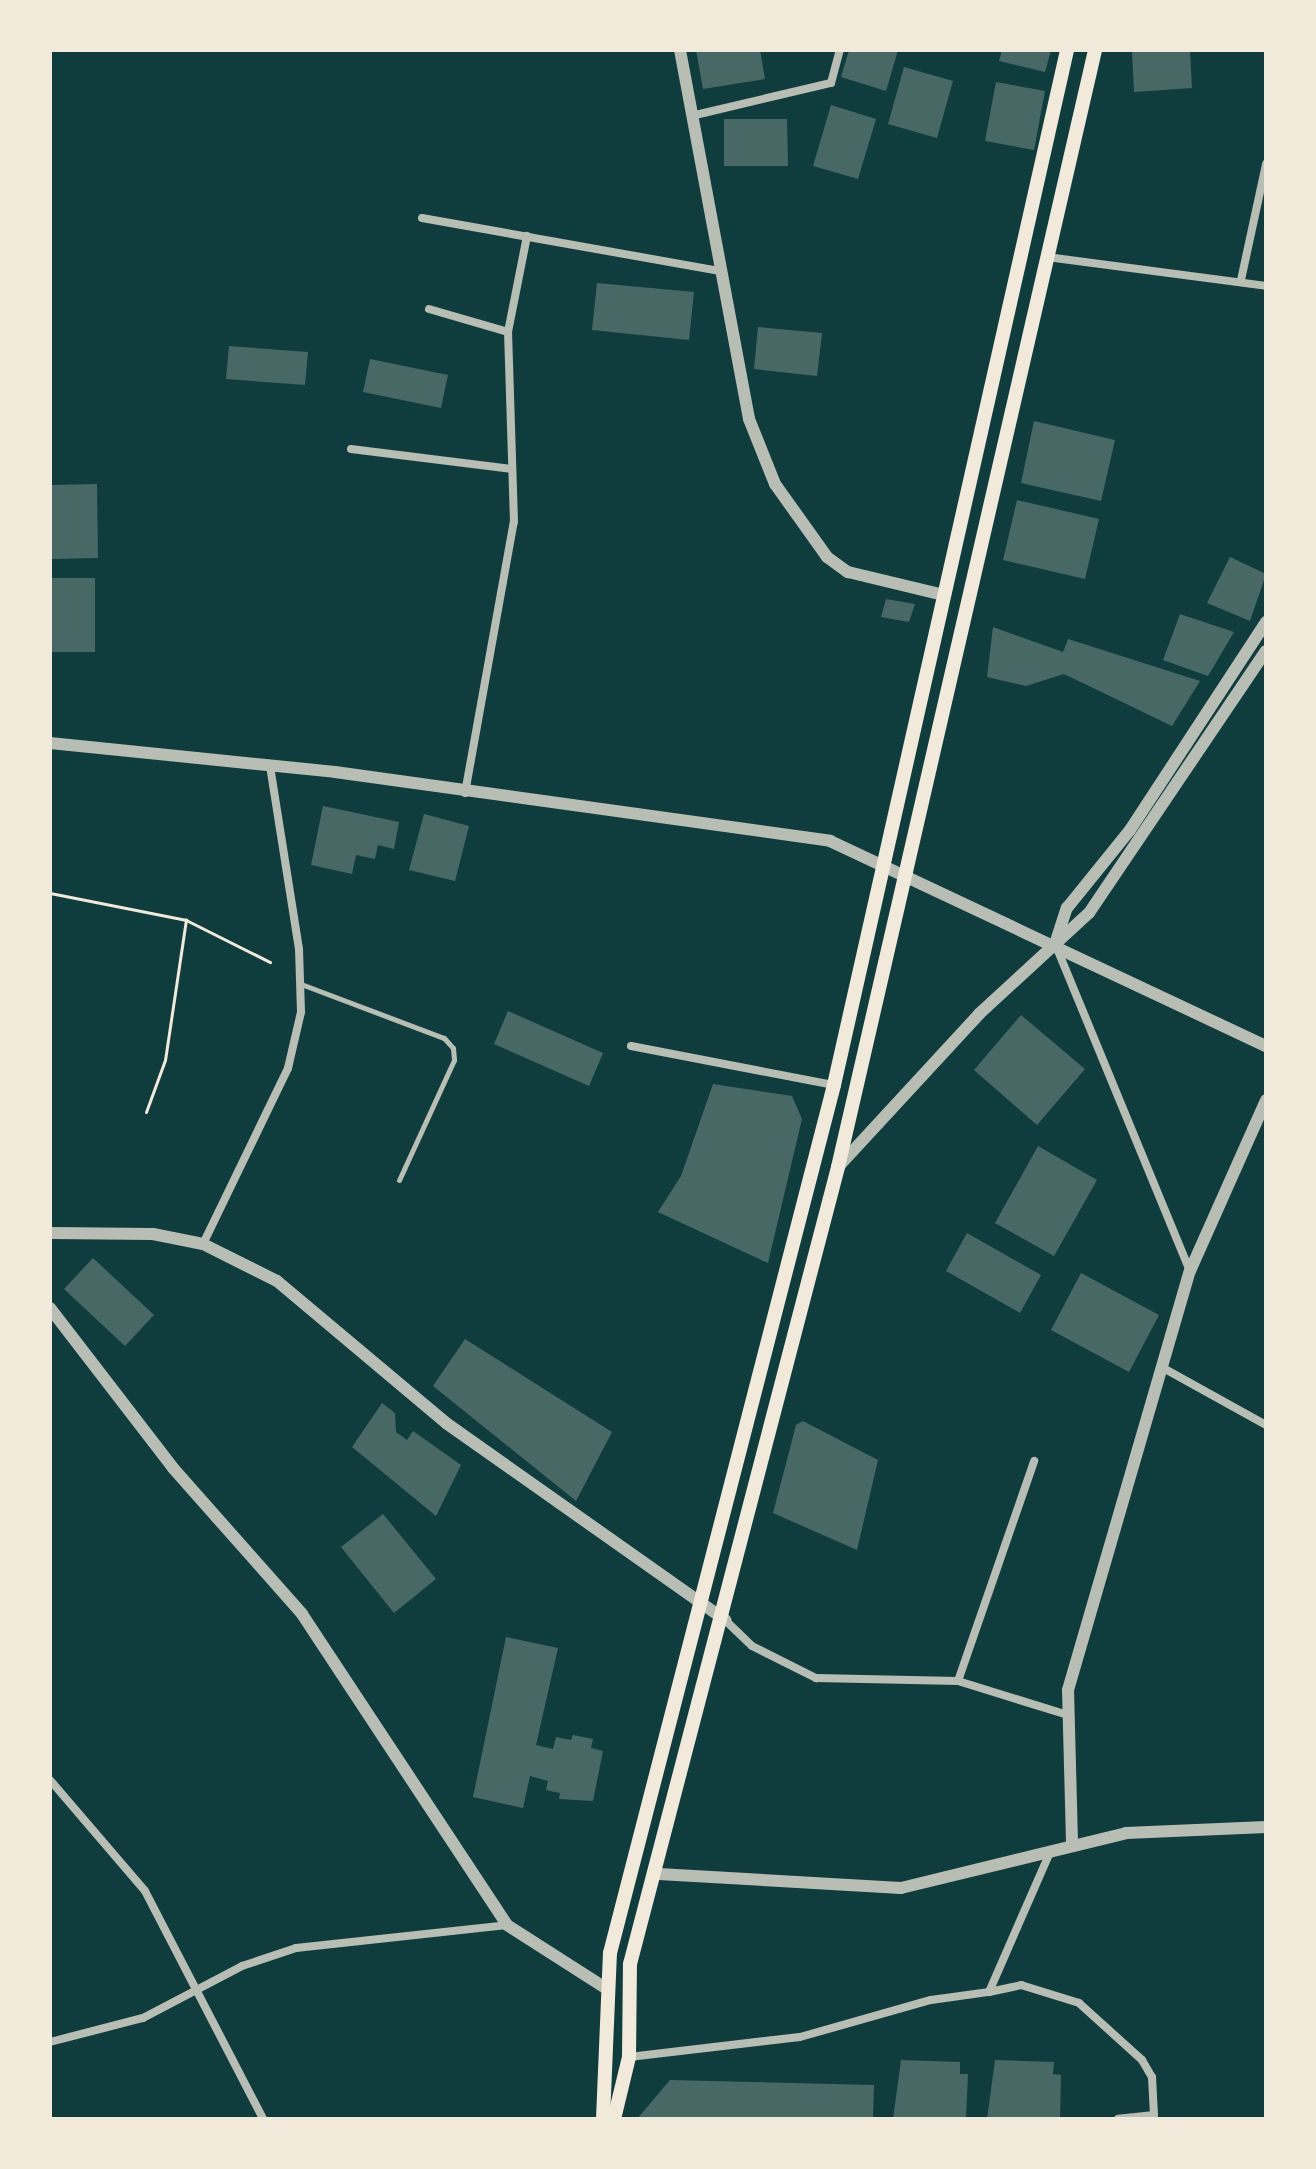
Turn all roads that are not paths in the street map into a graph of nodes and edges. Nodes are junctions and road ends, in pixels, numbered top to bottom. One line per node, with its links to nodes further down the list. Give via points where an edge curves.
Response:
1 (680, 50): 5 (street)
2 (840, 50): 5 (street, via 831,83)
3 (1067, 50): 17 (main road)
4 (1095, 50): 9 (main road)
5 (691, 116): 10 (street)
6 (1266, 164): 11 (street)
7 (422, 218): 8 (street)
8 (527, 236): 10 (street); 14 (street)
9 (1047, 257): 11 (street); 24 (main road)
10 (720, 271): 17 (street, via 749,419 775,484 804,528 848,572)
11 (1241, 280): 12 (street)
12 (1266, 286)
13 (429, 309): 14 (street)
14 (508, 332): 16 (street)
15 (351, 449): 16 (street)
16 (511, 469): 22 (street, via 514,522)
17 (944, 595): 23 (main road)
18 (1266, 622): 25 (street, via 1130,830 1067,908)
19 (1266, 651): 25 (street, via 1126,863 1089,913)
20 (50, 743): 21 (street)
21 (270, 765): 22 (street); 26 (street)
22 (465, 793): 23 (street, via 830,841)
23 (883, 861): 24 (street); 29 (main road)
24 (904, 873): 25 (street); 31 (main road)
25 (1055, 944): 28 (street); 31 (street, via 979,1014); 35 (street)
26 (301, 984): 32 (lane, via 444,1038 453,1048 454,1060); 34 (street, via 288,1068)
27 (631, 1046): 29 (street)
28 (1266, 1046)
29 (834, 1085): 40 (main road)
30 (1266, 1100): 35 (street)
31 (838, 1167): 41 (main road)
32 (399, 1180)
33 (50, 1233): 34 (street, via 153,1234)
34 (203, 1244): 40 (street, via 314,1306 446,1423)
35 (1190, 1271): 37 (street)
36 (50, 1308): 49 (street, via 173,1468 302,1614)
37 (1165, 1369): 38 (street); 43 (street, via 1071,1678)
38 (1266, 1425)
39 (1034, 1461): 42 (street)
40 (699, 1600): 41 (street); 50 (main road)
41 (725, 1620): 42 (street, via 752,1646 816,1678); 48 (main road)
42 (958, 1681): 43 (street)
43 (1068, 1715): 46 (street)
44 (50, 1780): 52 (street, via 145,1891)
45 (1266, 1827): 46 (street)
46 (1072, 1842): 47 (street)
47 (1052, 1850): 48 (street, via 901,1888); 51 (street)
48 (659, 1874): 54 (main road, via 630,1964)
49 (507, 1925): 50 (street); 52 (street, via 296,1948)
50 (604, 1987): 57 (main road)
51 (989, 1992): 54 (street, via 931,2000 800,2037); 55 (street, via 1021,1985 1079,2003 1150,2070)
52 (193, 1994): 53 (street, via 143,2018); 56 (street)
53 (50, 2042)
54 (629, 2057): 58 (main road)
55 (1155, 2117): 59 (street)
56 (263, 2119)
57 (603, 2119)
58 (614, 2119)
59 (1118, 2119)

